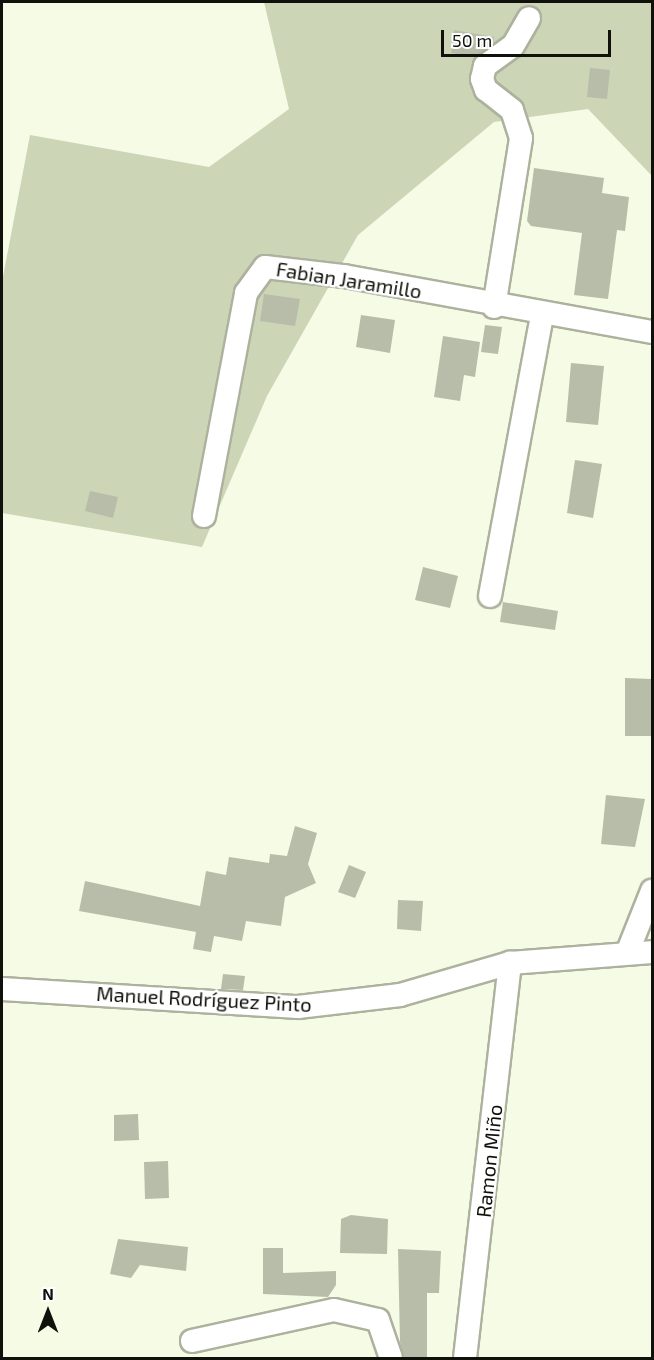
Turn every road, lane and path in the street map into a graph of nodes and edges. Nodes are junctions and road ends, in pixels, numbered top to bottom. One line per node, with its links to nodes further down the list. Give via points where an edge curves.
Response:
1 (529, 18): 2 (street, via 513,46 485,66 482,79 486,90 512,110 521,138)
2 (494, 307): 3 (street, Fabian Jaramillo); 5 (street, Fabian Jaramillo, via 344,276 265,267 246,292)
3 (542, 315): 4 (street, Fabian Jaramillo); 6 (street)
4 (652, 332)
5 (204, 516)
6 (490, 596)
7 (652, 891): 8 (street)
8 (628, 951): 9 (street, Manuel Rodríguez Pinto); 10 (street, Manuel Rodríguez Pinto)
9 (652, 952)
10 (510, 963): 11 (street, Manuel Rodríguez Pinto, via 400,995 298,1007); 14 (street, Ramon Miño)
11 (2, 988)
12 (192, 1341): 13 (street, via 334,1310 378,1320)
13 (391, 1359)
14 (465, 1359)

